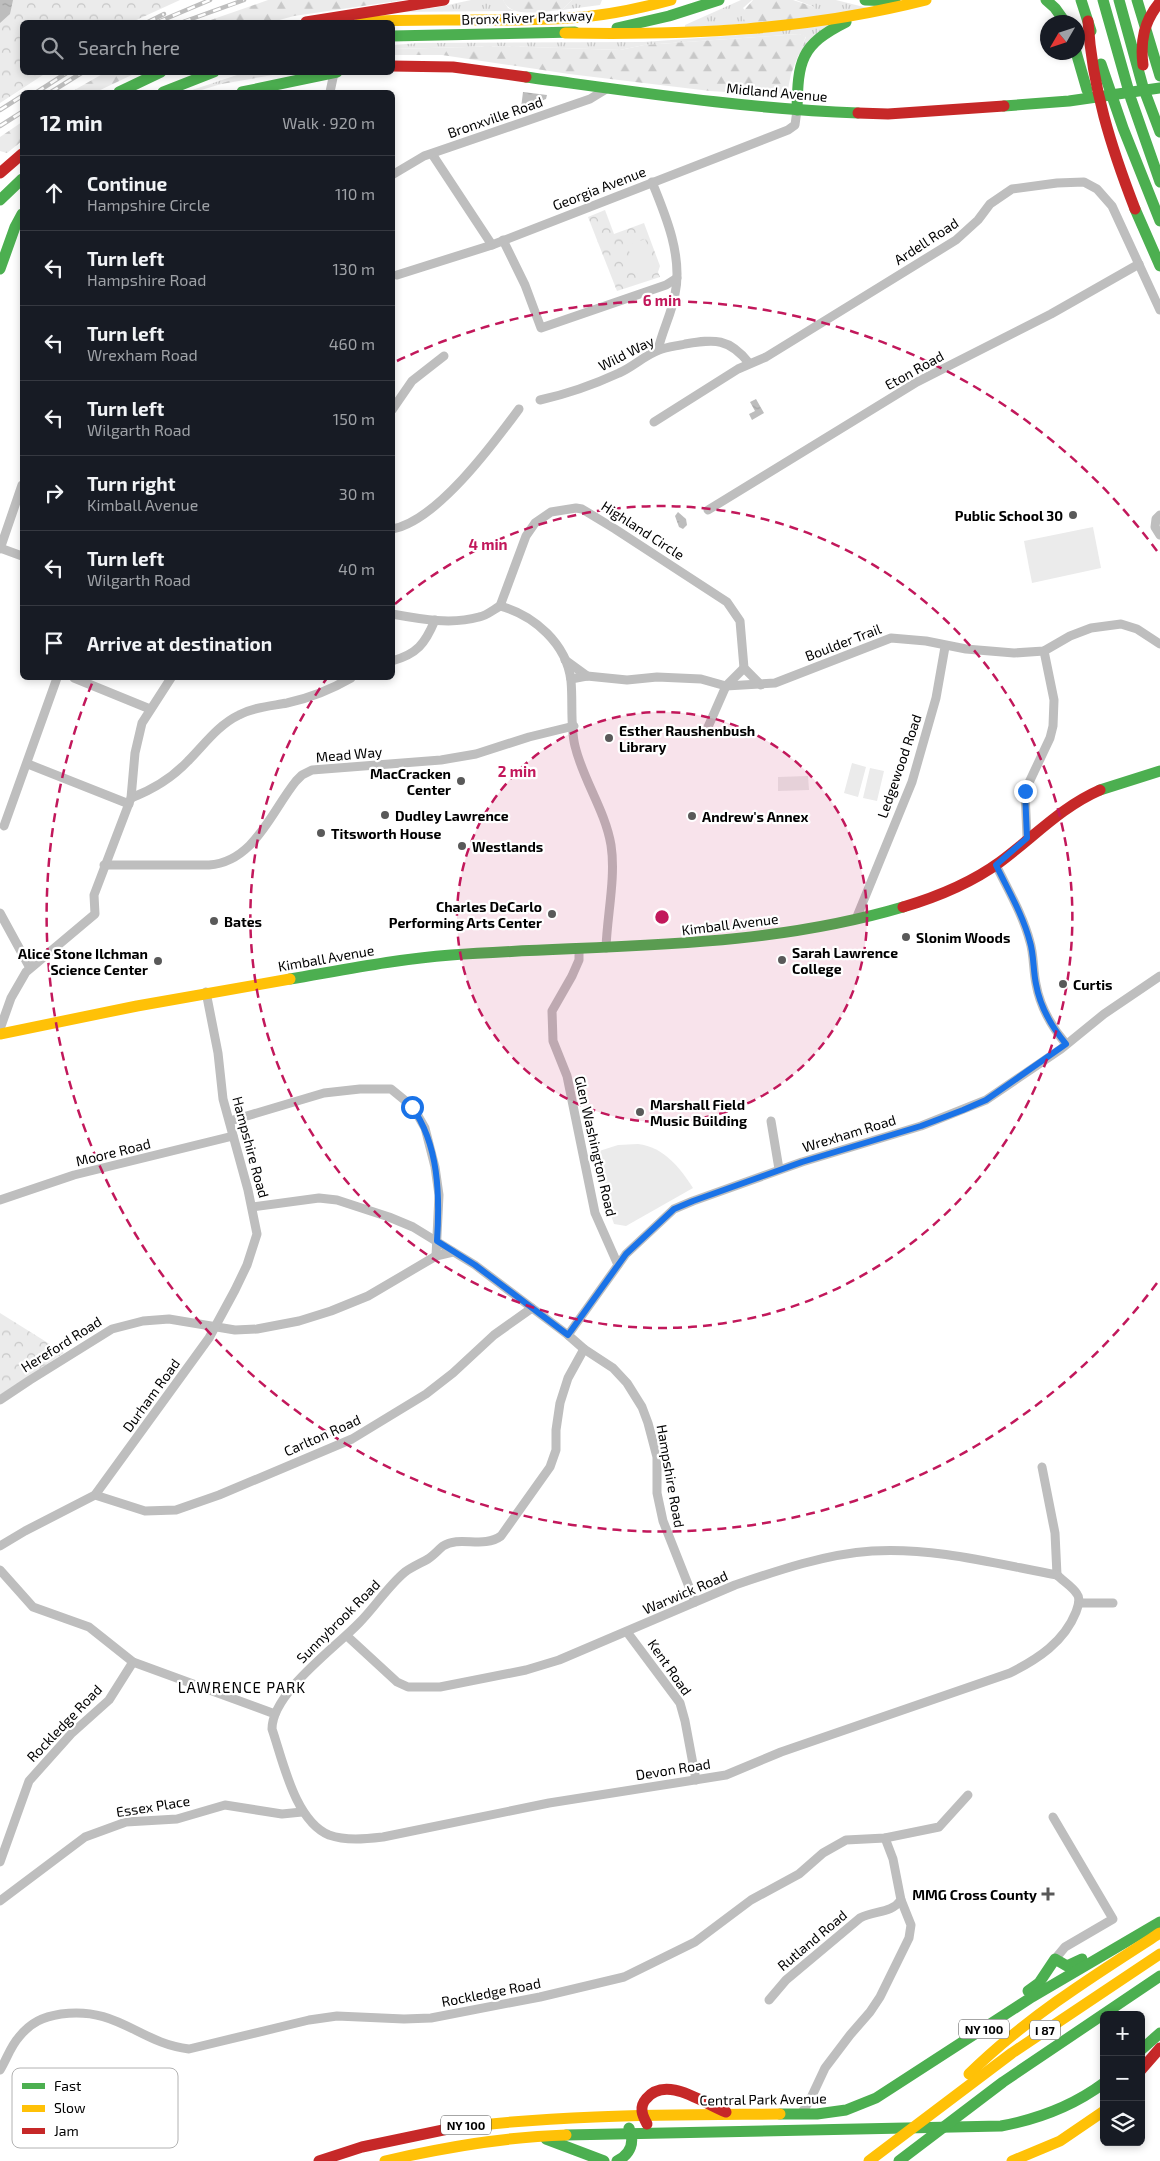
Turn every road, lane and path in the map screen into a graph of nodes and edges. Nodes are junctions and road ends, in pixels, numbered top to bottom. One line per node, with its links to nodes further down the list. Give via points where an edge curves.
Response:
1 (444, 0): 17 (main road)
2 (618, 0): 3 (main road, via 628,3)
3 (665, 0)
4 (671, 0): 18 (main road, Bronx River Parkway, via 613,13 568,18)
5 (719, 0): 19 (main road, Bronx River Parkway, via 639,23)
6 (865, 0): 7 (main road)
7 (905, 0)
8 (926, 0): 15 (main road)
9 (1046, 0): 16 (main road)
10 (1081, 0): 28 (main road, via 1088,21)
11 (1104, 0): 48 (main road, via 1134,110)
12 (1119, 0): 35 (main road, via 1143,86)
13 (1137, 0): 27 (main road)
14 (1157, 5): 35 (main road, via 1146,24 1142,48)
15 (862, 15): 19 (main road, via 727,30 636,35); 36 (main road, via 826,32 807,50 798,76)
16 (1060, 15)
17 (319, 20)
18 (395, 20)
19 (565, 33): 20 (main road, Bronx River Parkway)
20 (395, 36)
21 (1081, 60): 28 (main road)
22 (395, 66): 29 (main road, Midland Avenue, via 452,67)
23 (155, 75): 31 (main road)
24 (206, 75): 32 (main road)
25 (325, 75): 33 (main road)
26 (334, 75): 34 (street)
27 (1160, 76)
28 (1095, 80): 37 (main road); 51 (main road, via 1118,112)
29 (608, 88): 36 (main road, Midland Avenue); 40 (street, Bronxville Road, via 590,99)
30 (1160, 88): 36 (main road, Midland Avenue, via 1077,100 912,113)
31 (123, 90)
32 (168, 90)
33 (252, 90)
34 (331, 90)
35 (1154, 107): 38 (main road); 39 (main road)
36 (797, 110): 47 (street, Georgia Avenue, via 796,123 788,130)
37 (1099, 115): 55 (main road); 59 (main road, via 1115,179)
38 (1160, 120)
39 (1160, 132)
40 (432, 154): 44 (street, Bronxville Road); 53 (street)
41 (20, 156): 45 (main road)
42 (0, 163): 43 (main road)
43 (20, 168)
44 (395, 172)
45 (0, 173)
46 (20, 182): 49 (main road)
47 (652, 182): 52 (street, Georgia Avenue); 58 (street, via 670,232)
48 (1160, 182)
49 (0, 200)
50 (20, 218): 56 (main road)
51 (1160, 221)
52 (503, 240): 53 (street, Georgia Avenue); 58 (street, via 541,328)
53 (492, 245): 57 (street, Georgia Avenue)
54 (1139, 264): 60 (street, Ardell Road); 63 (street, Ardell Road, via 1112,206 1097,189 1084,182 1012,189 990,204 956,240 766,357); 69 (street, Eton Road, via 1051,314 917,382)
55 (1160, 266)
56 (0, 269)
57 (397, 275)
58 (678, 278): 61 (street)
59 (1160, 280)
60 (1160, 310)
61 (658, 350): 63 (street, Wild Way, via 710,340 723,342); 64 (street, Wild Way, via 601,381)
62 (444, 356): 65 (street, via 412,381)
63 (749, 363): 67 (street, Ardell Road)
64 (540, 400)
65 (395, 406)
66 (519, 408): 71 (street, via 475,466 434,506 410,524)
67 (654, 422)
68 (20, 491): 73 (street)
69 (708, 510)
70 (1160, 515): 72 (street, via 1155,523)
71 (395, 528)
72 (1160, 535)
73 (0, 548): 74 (street)
74 (20, 555)
75 (500, 606): 77 (street, via 480,617); 82 (street, via 516,610 542,628); 83 (street, Highland Circle, via 526,536 535,523 551,512 582,509 727,602 740,621)
76 (395, 614): 77 (street)
77 (436, 620): 81 (street, via 421,646 410,656)
78 (1160, 644): 80 (street, Boulder Trail, via 1137,629 1121,624 1091,628)
79 (945, 646): 80 (street, Boulder Trail, via 1014,653); 90 (street, Boulder Trail, via 891,638 775,683); 103 (street, Ledgewood Road, via 936,698 912,782)
80 (1044, 651): 99 (street, via 1054,700 1054,726 1025,791)
81 (395, 660)
82 (565, 660): 84 (street); 85 (street)
83 (744, 668): 90 (street); 91 (street)
84 (587, 676): 85 (street, Boulder Trail); 91 (street, Boulder Trail, via 627,680 658,677 701,679)
85 (571, 679): 93 (street)
86 (57, 680): 95 (street)
87 (79, 680): 92 (street)
88 (170, 680): 92 (street)
89 (347, 680): 97 (street, via 333,688 239,715 221,726 172,776)
90 (760, 685): 91 (street, Boulder Trail)
91 (726, 686): 94 (street)
92 (150, 708): 97 (street, via 142,723 135,753)
93 (574, 726): 100 (street, Mead Way, via 528,736 468,756 312,770 296,781 255,840 231,859 209,865); 105 (street, via 574,744 584,775 599,804 611,846)
94 (708, 727)
95 (28, 764): 97 (street); 98 (street)
96 (1160, 771): 99 (main road, Kimball Avenue, via 1128,779 1078,800)
97 (130, 801): 100 (street)
98 (4, 826)
99 (1027, 838): 101 (main road, Kimball Avenue)
100 (104, 865): 106 (street, via 94,895 95,914)
101 (996, 865): 103 (main road, Kimball Avenue, via 928,898); 111 (street, via 1031,943 1036,984 1044,1010)
102 (0, 913): 106 (street)
103 (856, 918): 105 (main road, Kimball Avenue, via 804,930 674,945)
104 (579, 948): 105 (main road, Kimball Avenue); 108 (main road, Kimball Avenue, via 446,955); 121 (street, Glen Washington Road, via 579,960 552,1011 553,1041 567,1076 595,1214)
105 (606, 948)
106 (30, 968): 109 (street, via 11,998)
107 (1160, 976): 111 (street, Wrexham Road)
108 (206, 992): 110 (main road, Kimball Avenue); 112 (street, Hampshire Road, via 223,1099)
109 (0, 1030)
110 (0, 1034)
111 (1066, 1044): 115 (street, Wrexham Road, via 986,1100 921,1126)
112 (230, 1121): 114 (street, Hampshire Road); 118 (street, via 324,1093 391,1089 412,1107 425,1128 439,1195)
113 (771, 1121): 115 (street)
114 (233, 1136): 116 (street, Moore Road, via 74,1175); 117 (street, Hampshire Road)
115 (780, 1170): 121 (street, Wrexham Road, via 674,1209 642,1237)
116 (0, 1200)
117 (252, 1207): 118 (street, Hampshire Road, via 319,1198 337,1200 389,1217); 123 (street, Durham Road, via 256,1234 236,1290)
118 (437, 1241): 119 (street, Hampshire Road); 120 (street)
119 (453, 1252): 120 (street, Hereford Road); 122 (street, Hampshire Road)
120 (436, 1256): 123 (street, Hereford Road, via 392,1284 331,1311 257,1329)
121 (618, 1265): 124 (street, Wrexham Road)
122 (532, 1308): 124 (street, Hampshire Road); 130 (street, Carlton Road, via 494,1335 426,1394 352,1439 176,1510 145,1512)
123 (215, 1327): 126 (street, Hereford Road, via 169,1319 143,1320 112,1329); 128 (street, Durham Road)
124 (568, 1335): 125 (street, Hampshire Road)
125 (584, 1349): 134 (street, Hampshire Road, via 613,1368 642,1407 657,1457 657,1493 663,1521); 138 (street, Sunnybrook Road, via 568,1378 560,1403 556,1450 550,1466 501,1536 484,1543 444,1546 406,1572)
126 (0, 1400)
127 (1042, 1467): 133 (street, via 1055,1533)
128 (102, 1486): 129 (street, Durham Road); 130 (street)
129 (95, 1495): 130 (street, Carlton Road); 131 (street, Durham Road, via 24,1530)
130 (108, 1500)
131 (0, 1546)
132 (0, 1570): 139 (street, via 33,1607 89,1627)
133 (1057, 1575): 134 (street, Warwick Road, via 943,1555 874,1551 849,1553 762,1576); 135 (street, via 1078,1594)
134 (694, 1602): 137 (street, Warwick Road)
135 (1079, 1602): 136 (street); 141 (street, Devon Road, via 1072,1622 1060,1639 1038,1657 1010,1673 781,1752 726,1775)
136 (1113, 1603)
137 (627, 1632): 138 (street, Warwick Road, via 560,1660 526,1670 423,1688 397,1682); 141 (street, Kent Road, via 680,1703)
138 (347, 1636): 140 (street, Sunnybrook Road, via 296,1683)
139 (133, 1662): 140 (street); 146 (street, Rockledge Road, via 109,1700 71,1734 28,1781)
140 (274, 1714): 143 (street, Devon Road, via 272,1729)
141 (696, 1780): 143 (street, Devon Road, via 549,1803 358,1839 328,1835)
142 (968, 1795): 145 (street, Rockledge Road, via 939,1827)
143 (302, 1812): 148 (street, Essex Place, via 282,1814 225,1805 177,1819 126,1822 85,1837)
144 (1053, 1817): 153 (street, via 1113,1919 1065,1947)
145 (885, 1838): 147 (street); 161 (street, Rockledge Road, via 846,1840 799,1874 751,1900 695,1942 624,1977 431,2018 337,2016 309,2020 189,2049 173,2047 97,2014 79,2012 45,2017 19,2036)
146 (0, 1862)
147 (901, 1900): 155 (street, Rutland Road, via 889,1911 860,1918 786,1980); 165 (street, via 911,1925 909,1938 880,1997 833,2056)
148 (0, 1901)
149 (1160, 1922): 151 (main road, Central Park Avenue / NY 100)
150 (1160, 1933): 163 (main road, via 1032,2019 990,2053)
151 (1126, 1942): 153 (main road, via 1067,1966); 157 (main road, Central Park Avenue / NY 100, via 1032,1997)
152 (1160, 1954): 163 (main road, I 87, via 1035,2037)
153 (1054, 1959): 157 (main road, via 1039,1983 996,2012)
154 (1160, 1976): 178 (main road, I 87, via 1041,2056)
155 (769, 2000)
156 (1160, 2033): 158 (main road)
157 (967, 2040): 165 (main road, Central Park Avenue / NY 100, via 868,2102 846,2110)
158 (1145, 2046)
159 (1160, 2048): 160 (main road)
160 (1145, 2065)
161 (0, 2070)
162 (1100, 2085): 170 (main road, NY 100, via 1060,2109 1032,2120 1001,2126)
163 (937, 2108): 177 (main road, I 87)
164 (739, 2114): 165 (main road, Central Park Avenue / NY 100); 168 (main road, Central Park Avenue / NY 100); 168 (main road, via 714,2108 664,2088 647,2097 642,2104)
165 (801, 2114)
166 (1100, 2114): 179 (main road, via 1061,2142)
167 (618, 2116): 168 (main road, Central Park Avenue / NY 100); 169 (main road); 173 (main road, Central Park Avenue / NY 100, via 537,2118 458,2126 381,2142)
168 (642, 2116): 170 (main road, via 649,2127)
169 (632, 2134): 170 (main road, NY 100); 171 (main road, NY 100); 176 (main road, via 630,2151)
170 (660, 2134)
171 (536, 2136): 172 (main road, NY 100, via 479,2142); 175 (main road)
172 (428, 2156): 174 (main road, NY 100)
173 (319, 2161)
174 (385, 2161)
175 (604, 2161)
176 (617, 2161)
177 (869, 2161)
178 (899, 2161)
179 (1012, 2161)

